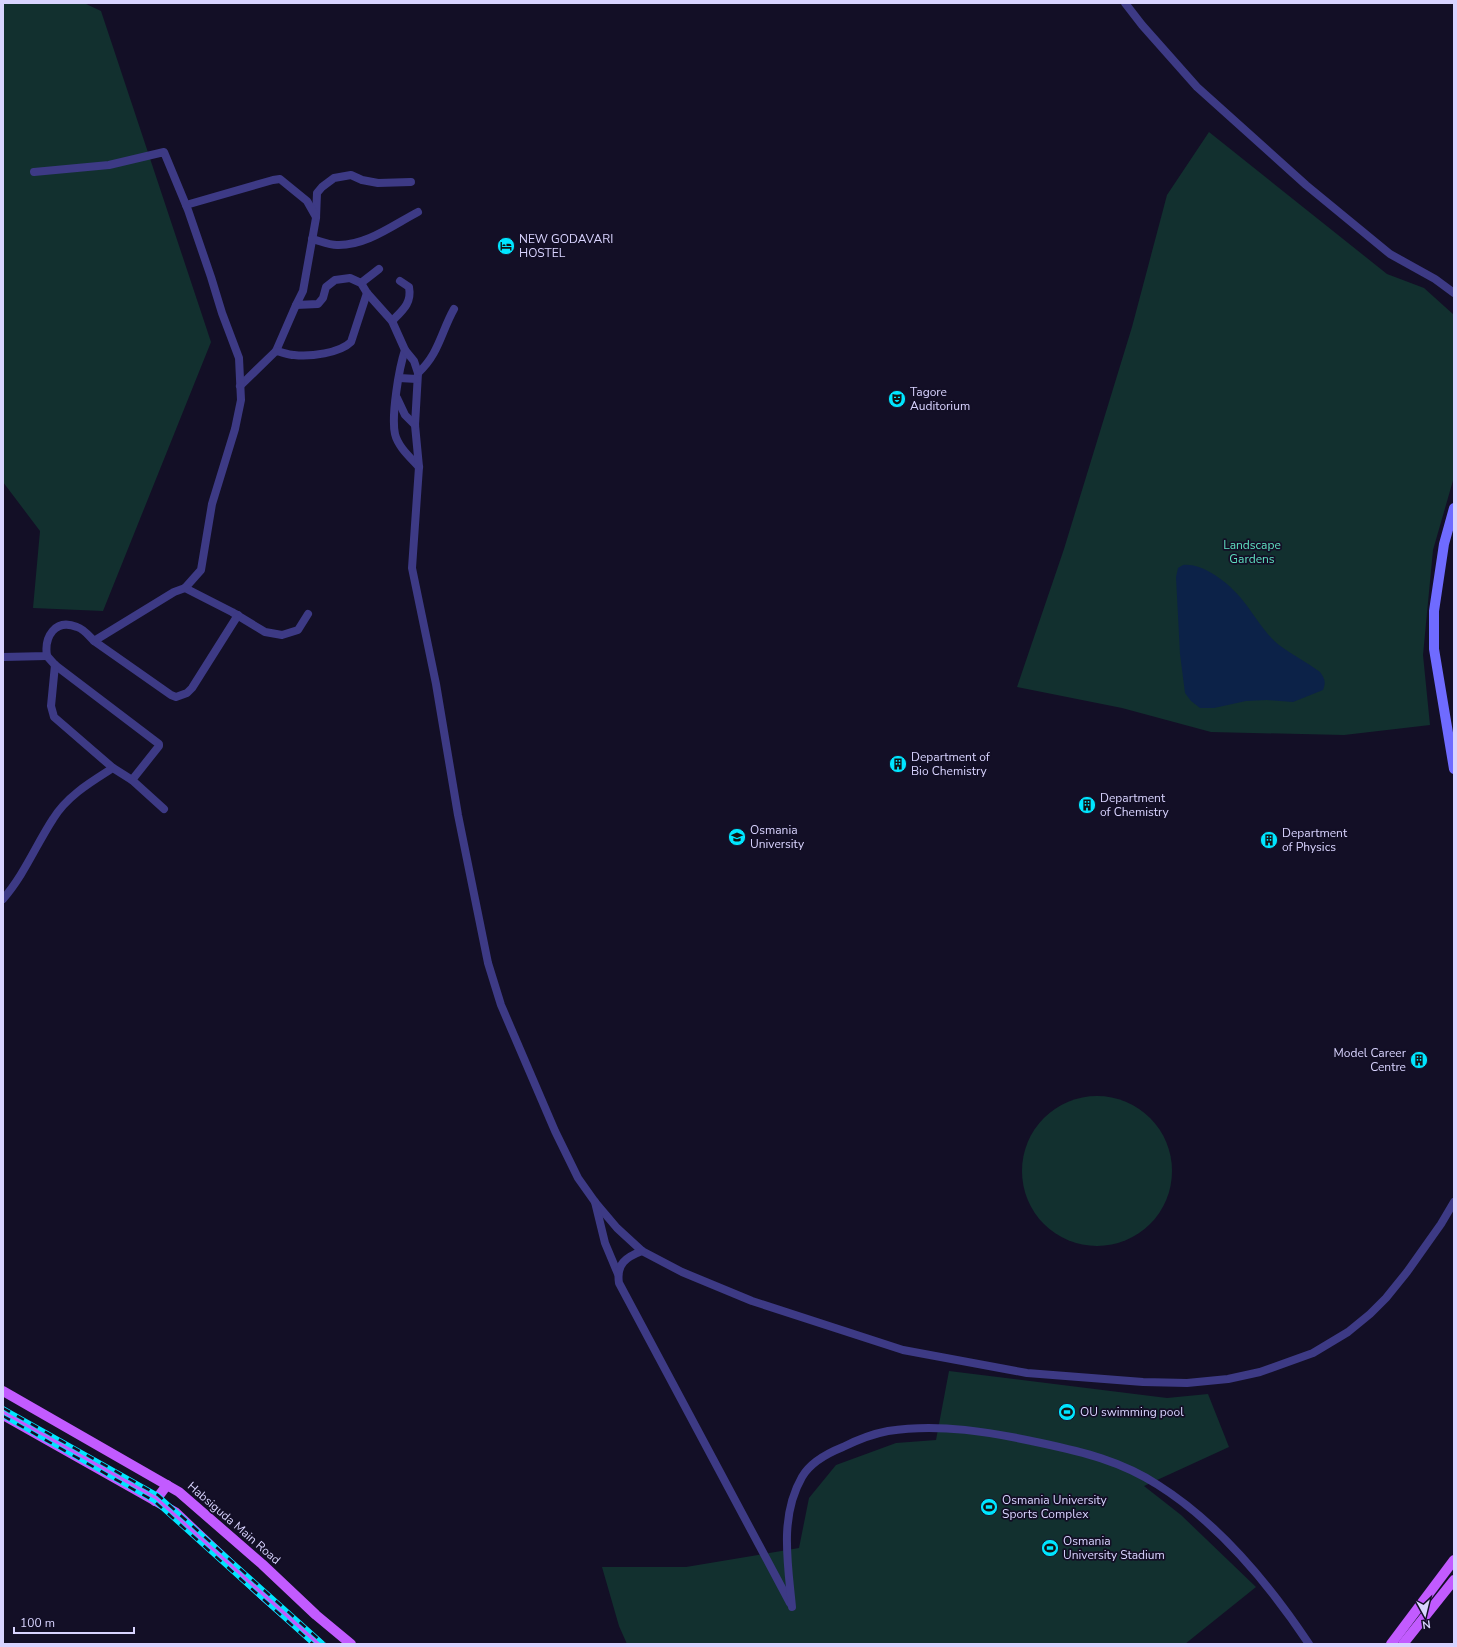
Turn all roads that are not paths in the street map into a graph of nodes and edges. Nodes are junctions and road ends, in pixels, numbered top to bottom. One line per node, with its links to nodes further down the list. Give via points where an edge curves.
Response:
1 (1125, 3): 12 (street, via 1197,87 1306,185 1390,254 1435,279)
2 (34, 172): 4 (street, via 109,165 164,152)
3 (410, 182): 6 (street, via 378,183 351,175 334,178 317,193)
4 (186, 205): 6 (street, via 280,179 307,201); 20 (street, via 239,358)
5 (418, 212): 7 (street, via 375,236 350,244 336,245)
6 (316, 218): 7 (street)
7 (312, 239): 13 (street, via 302,291)
8 (379, 269): 10 (street)
9 (400, 281): 15 (street, via 409,287 411,296)
10 (361, 283): 11 (street); 13 (street, via 350,278 335,280 326,287 318,304)
11 (367, 293): 15 (street); 17 (street, via 351,342 346,347 305,356)
12 (1454, 293)
13 (296, 304): 17 (street)
14 (454, 309): 18 (street, via 436,352)
15 (392, 321): 16 (street)
16 (405, 350): 18 (street, via 414,361); 19 (street)
17 (276, 351): 20 (street)
18 (418, 376): 19 (street); 22 (street)
19 (399, 378): 21 (street)
20 (240, 386): 25 (street, via 241,400 235,430 212,504 201,570)
21 (396, 397): 22 (street, via 405,415); 23 (street, via 395,435 402,448)
22 (415, 425): 23 (street)
23 (419, 467): 37 (street, via 412,568 488,963 500,1005 555,1131 578,1178)
24 (1454, 508): 33 (main road, via 1444,544 1434,611 1434,649)
25 (185, 588): 27 (street); 28 (street, via 174,592)
26 (308, 614): 27 (street, via 298,630 282,635 265,632)
27 (238, 615): 28 (street, via 192,688 176,697)
28 (94, 641): 29 (street, via 77,626 65,625 55,628 46,646)
29 (47, 656): 30 (street); 31 (street)
30 (3, 657)
31 (55, 665): 32 (street, via 51,706 54,717); 34 (street, via 159,744)
32 (113, 768): 34 (street); 36 (street, via 86,785 54,817 14,886)
33 (1454, 769)
34 (132, 780): 35 (street)
35 (164, 809)
36 (3, 899)
37 (595, 1202): 39 (street, via 617,1228); 40 (street, via 605,1243)
38 (1454, 1202): 39 (street, via 1441,1224 1386,1298 1348,1332 1313,1353 1260,1372 1228,1379 1187,1383 1027,1373 903,1350 752,1301 682,1272)
39 (642, 1251): 40 (street, via 629,1256 620,1266)
40 (618, 1274): 49 (street, via 619,1283 792,1607 787,1525 789,1511 802,1476 812,1465 836,1450 887,1431 963,1429 1013,1437 1106,1459 1159,1485 1220,1534 1254,1571)
41 (3, 1391): 43 (main road, Habsiguda Main Road)
42 (3, 1415): 44 (main road)
43 (167, 1484): 44 (main road); 48 (main road, Habsiguda Main Road)
44 (155, 1501): 47 (main road, via 174,1512)
45 (1454, 1560): 50 (main road)
46 (1454, 1580): 51 (main road)
47 (319, 1644)
48 (351, 1644)
49 (1309, 1644)
50 (1391, 1644)
51 (1403, 1644)

